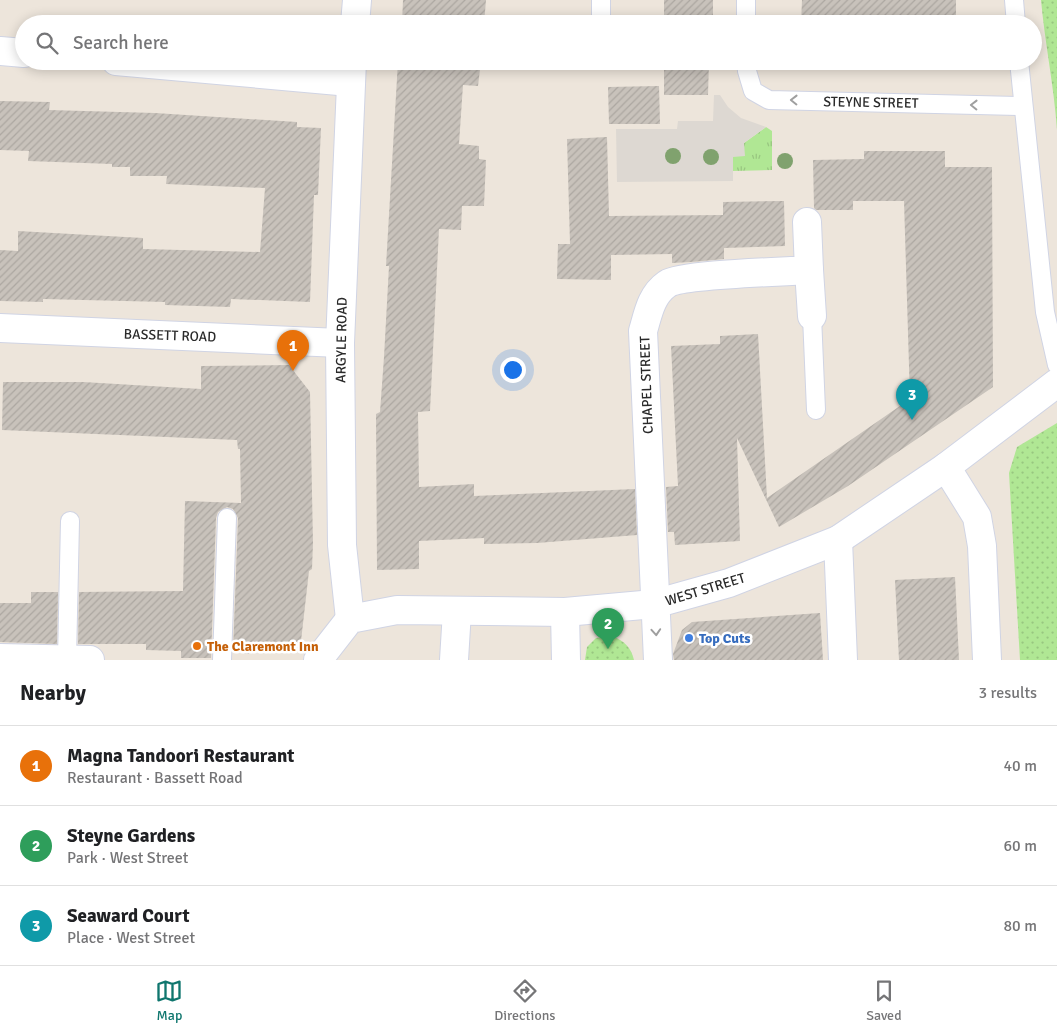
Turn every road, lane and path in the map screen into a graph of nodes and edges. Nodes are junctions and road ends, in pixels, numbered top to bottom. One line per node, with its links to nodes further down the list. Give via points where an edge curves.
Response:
1 (357, 0): 5 (street)
2 (602, 0): 6 (lane)
3 (746, 0): 7 (lane)
4 (1014, 0): 8 (lane)
5 (356, 15)
6 (602, 15)
7 (746, 15)
8 (1015, 15)
9 (0, 51): 10 (street)
10 (15, 52)
11 (328, 70): 14 (street)
12 (746, 70): 15 (lane, STEYNE STREET, one-way to 12, via 769,100 754,91)
13 (1020, 70): 15 (lane)
14 (351, 71): 20 (street, ARGYLE ROAD)
15 (1022, 106): 21 (lane, via 1045,312)
16 (807, 222): 17 (street)
17 (809, 270): 18 (street); 28 (street, CHAPEL STREET, via 699,278 668,284 650,304 643,331)
18 (812, 316): 23 (lane)
19 (0, 328): 20 (street, BASSETT ROAD)
20 (340, 343): 31 (street, ARGYLE ROAD, via 342,545)
21 (1057, 365)
22 (1057, 383): 24 (street, WEST STREET)
23 (816, 410)
24 (946, 467): 27 (street, WEST STREET); 40 (street, via 977,517 982,546)
25 (227, 518): 34 (lane)
26 (70, 522): 33 (lane)
27 (838, 540): 28 (street, WEST STREET, via 729,583); 39 (street)
28 (654, 604): 30 (street, WEST STREET); 38 (street, CHAPEL STREET, one-way to 38)
29 (457, 611): 30 (street, WEST STREET); 31 (street, WEST STREET, via 398,610); 36 (street)
30 (564, 612): 37 (street)
31 (350, 619): 35 (street)
32 (0, 658): 33 (street)
33 (78, 659)
34 (222, 660)
35 (318, 660)
36 (454, 660)
37 (566, 660)
38 (658, 660)
39 (843, 660)
40 (987, 660)

